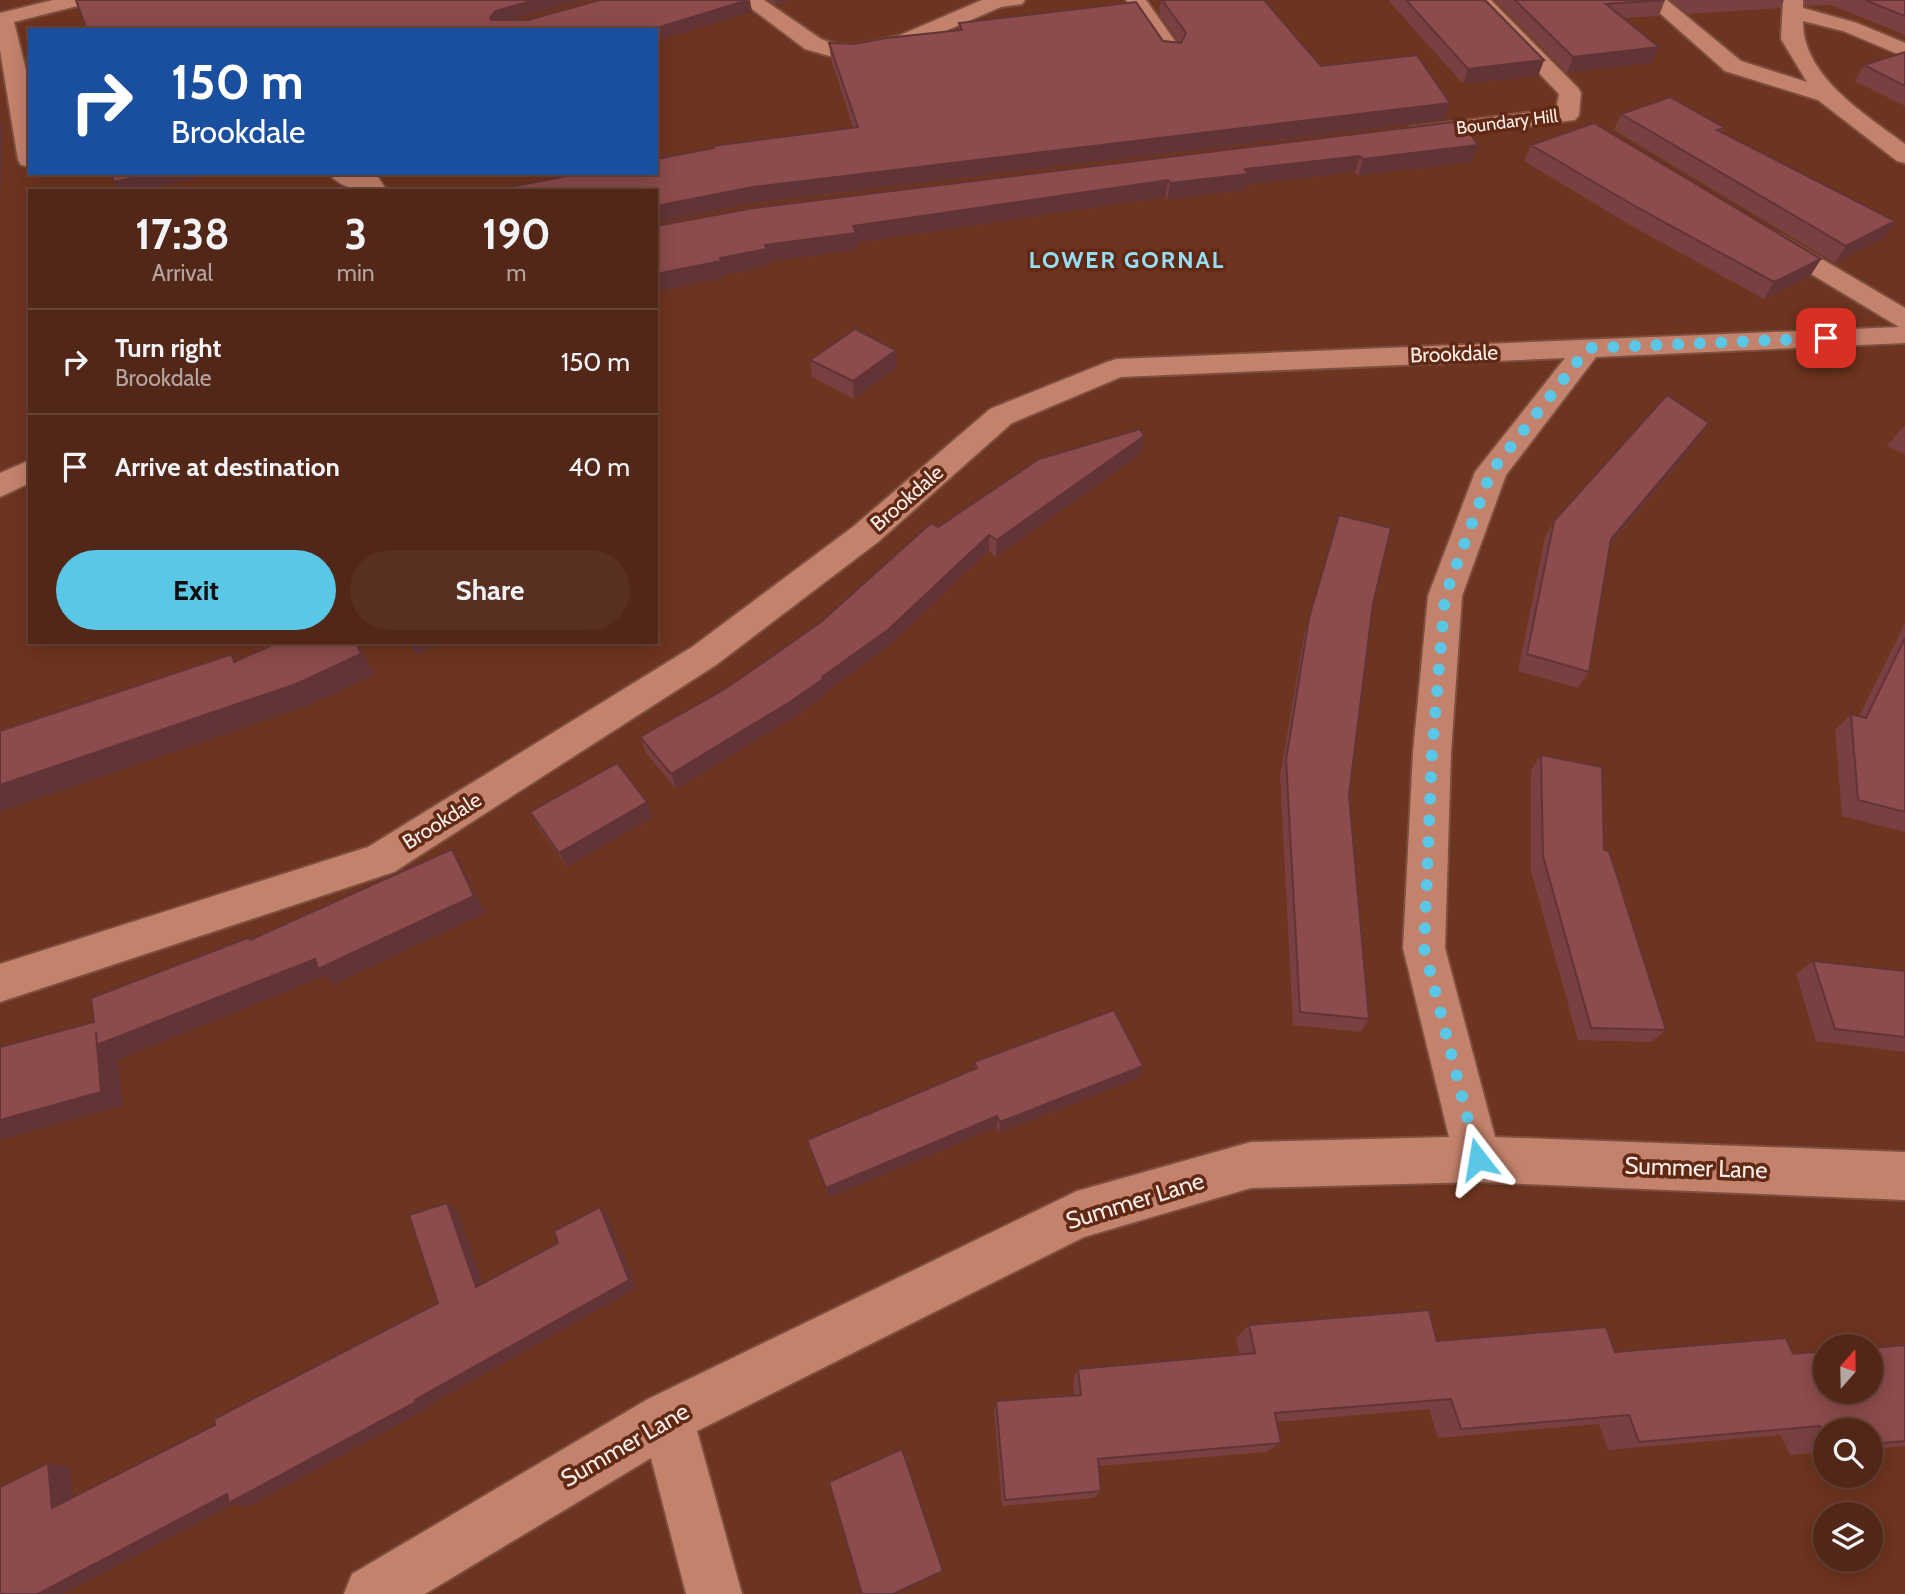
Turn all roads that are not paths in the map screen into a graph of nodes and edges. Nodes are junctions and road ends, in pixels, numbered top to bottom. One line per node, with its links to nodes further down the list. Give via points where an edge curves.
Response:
1 (78, 0): 8 (street)
2 (750, 0): 3 (street, via 813,44 832,51 862,52 886,47 997,1)
3 (1015, 0)
4 (1136, 0): 9 (street)
5 (1479, 0): 13 (street, via 1570,93)
6 (1655, 0): 12 (street, via 1733,66)
7 (1792, 6): 10 (street); 12 (street, via 1792,39)
8 (1, 19): 11 (street)
9 (1171, 51)
10 (1905, 51)
11 (8, 72): 17 (street)
12 (1826, 95): 16 (street)
13 (1567, 115): 14 (street); 15 (street, Boundary Hill)
14 (1590, 129)
15 (1388, 137)
16 (1905, 156)
17 (23, 161)
18 (345, 175): 19 (street)
19 (375, 182)
20 (1754, 228): 21 (street)
21 (1905, 320)
22 (1905, 335): 23 (street, Brookdale)
23 (1588, 348): 26 (street, Brookdale, via 1117,368 1001,416 866,534 704,656 380,860); 27 (street, via 1491,472 1445,596 1432,752 1424,948)
24 (28, 471): 25 (street)
25 (0, 486)
26 (0, 983)
27 (1478, 1159): 28 (street, Summer Lane); 29 (street, Summer Lane, via 1251,1165 1077,1215)
28 (1905, 1176)
29 (667, 1418): 30 (street, Summer Lane); 31 (street)
30 (372, 1594)
31 (714, 1594)

